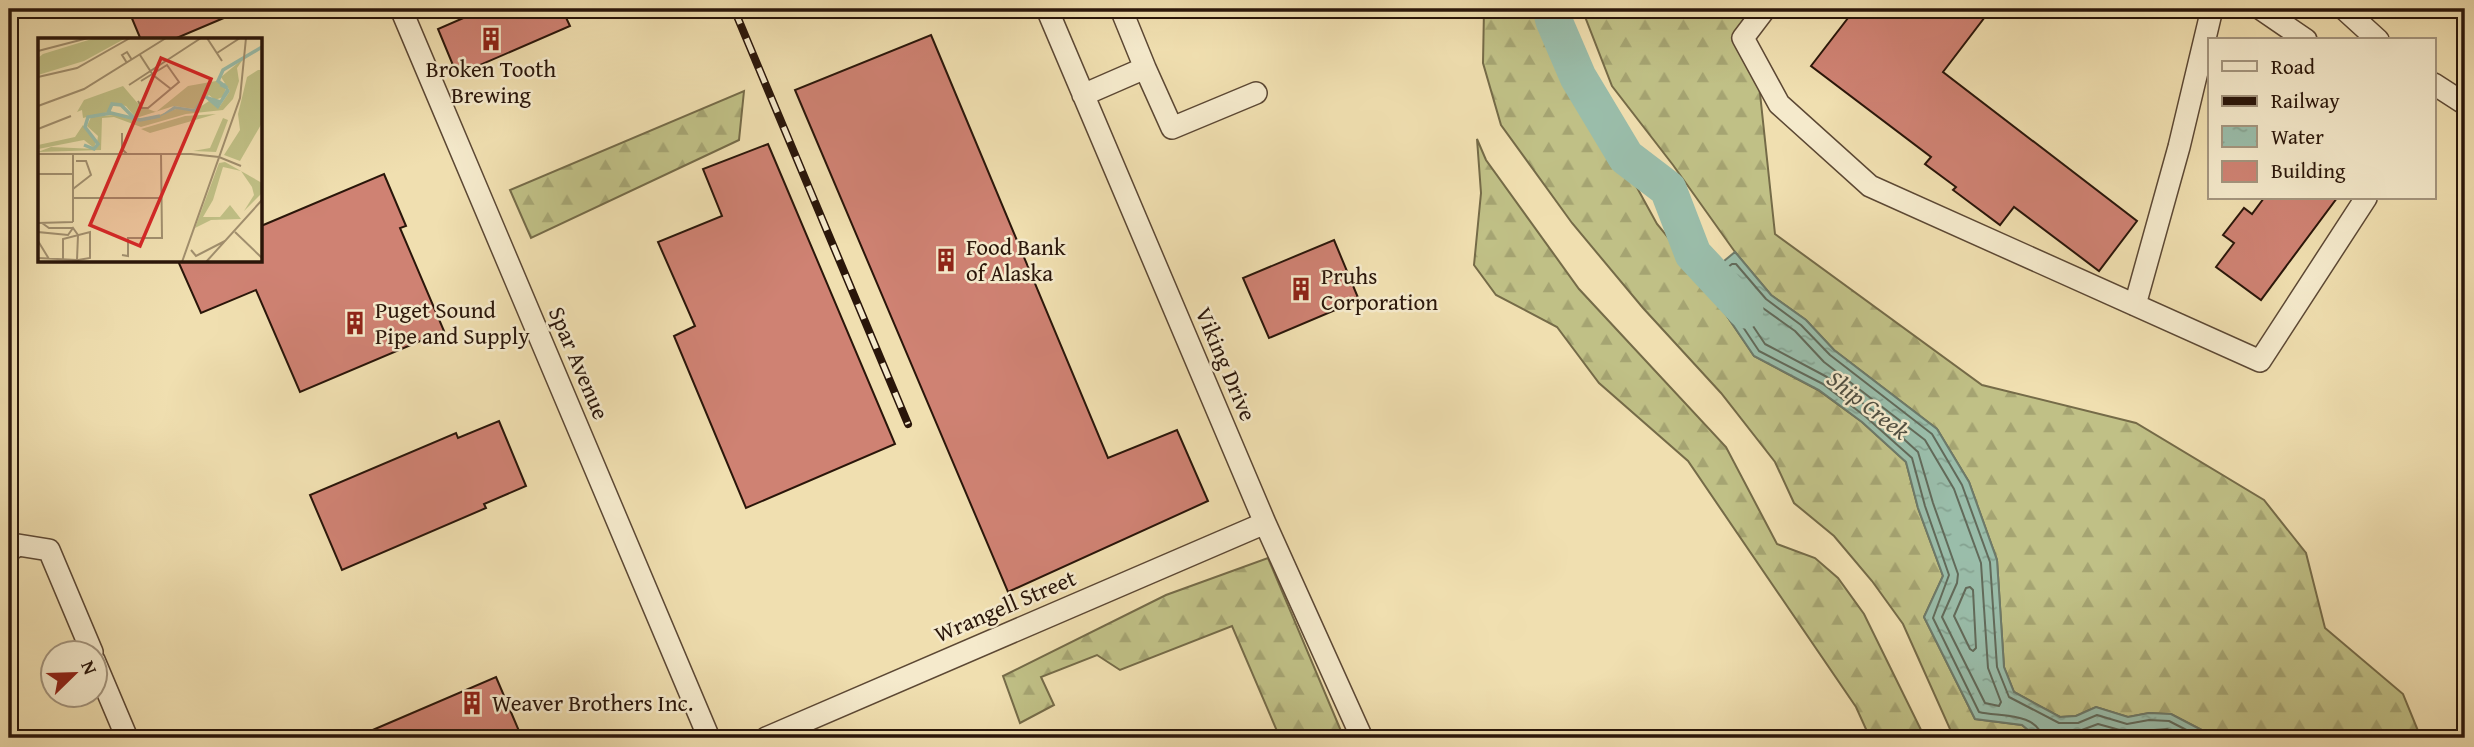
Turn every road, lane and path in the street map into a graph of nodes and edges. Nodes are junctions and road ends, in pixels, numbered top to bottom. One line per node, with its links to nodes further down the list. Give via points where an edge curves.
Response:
1 (401, 9): 22 (street, Spar Avenue)
2 (1046, 9): 13 (street, Viking Drive)
3 (1121, 9): 10 (street)
4 (1765, 9): 16 (street, via 1743,38 1779,104 1870,186)
5 (2213, 9): 16 (street)
6 (2261, 9): 8 (street)
7 (2344, 9): 9 (street)
8 (2303, 38)
9 (2376, 38)
10 (1145, 68): 12 (street, via 1172,128); 13 (street)
11 (2436, 85): 14 (street)
12 (1256, 93)
13 (1083, 94): 17 (street, Viking Drive)
14 (2465, 104)
15 (2365, 200): 16 (street, via 2260,361)
16 (2135, 305)
17 (1265, 523): 23 (street, Wrangell Street); 24 (street, Viking Drive)
18 (9, 551): 19 (street, via 18,545 49,550)
19 (86, 638)
20 (108, 693): 21 (street)
21 (127, 738)
22 (709, 738)
23 (766, 738)
24 (1362, 738)

